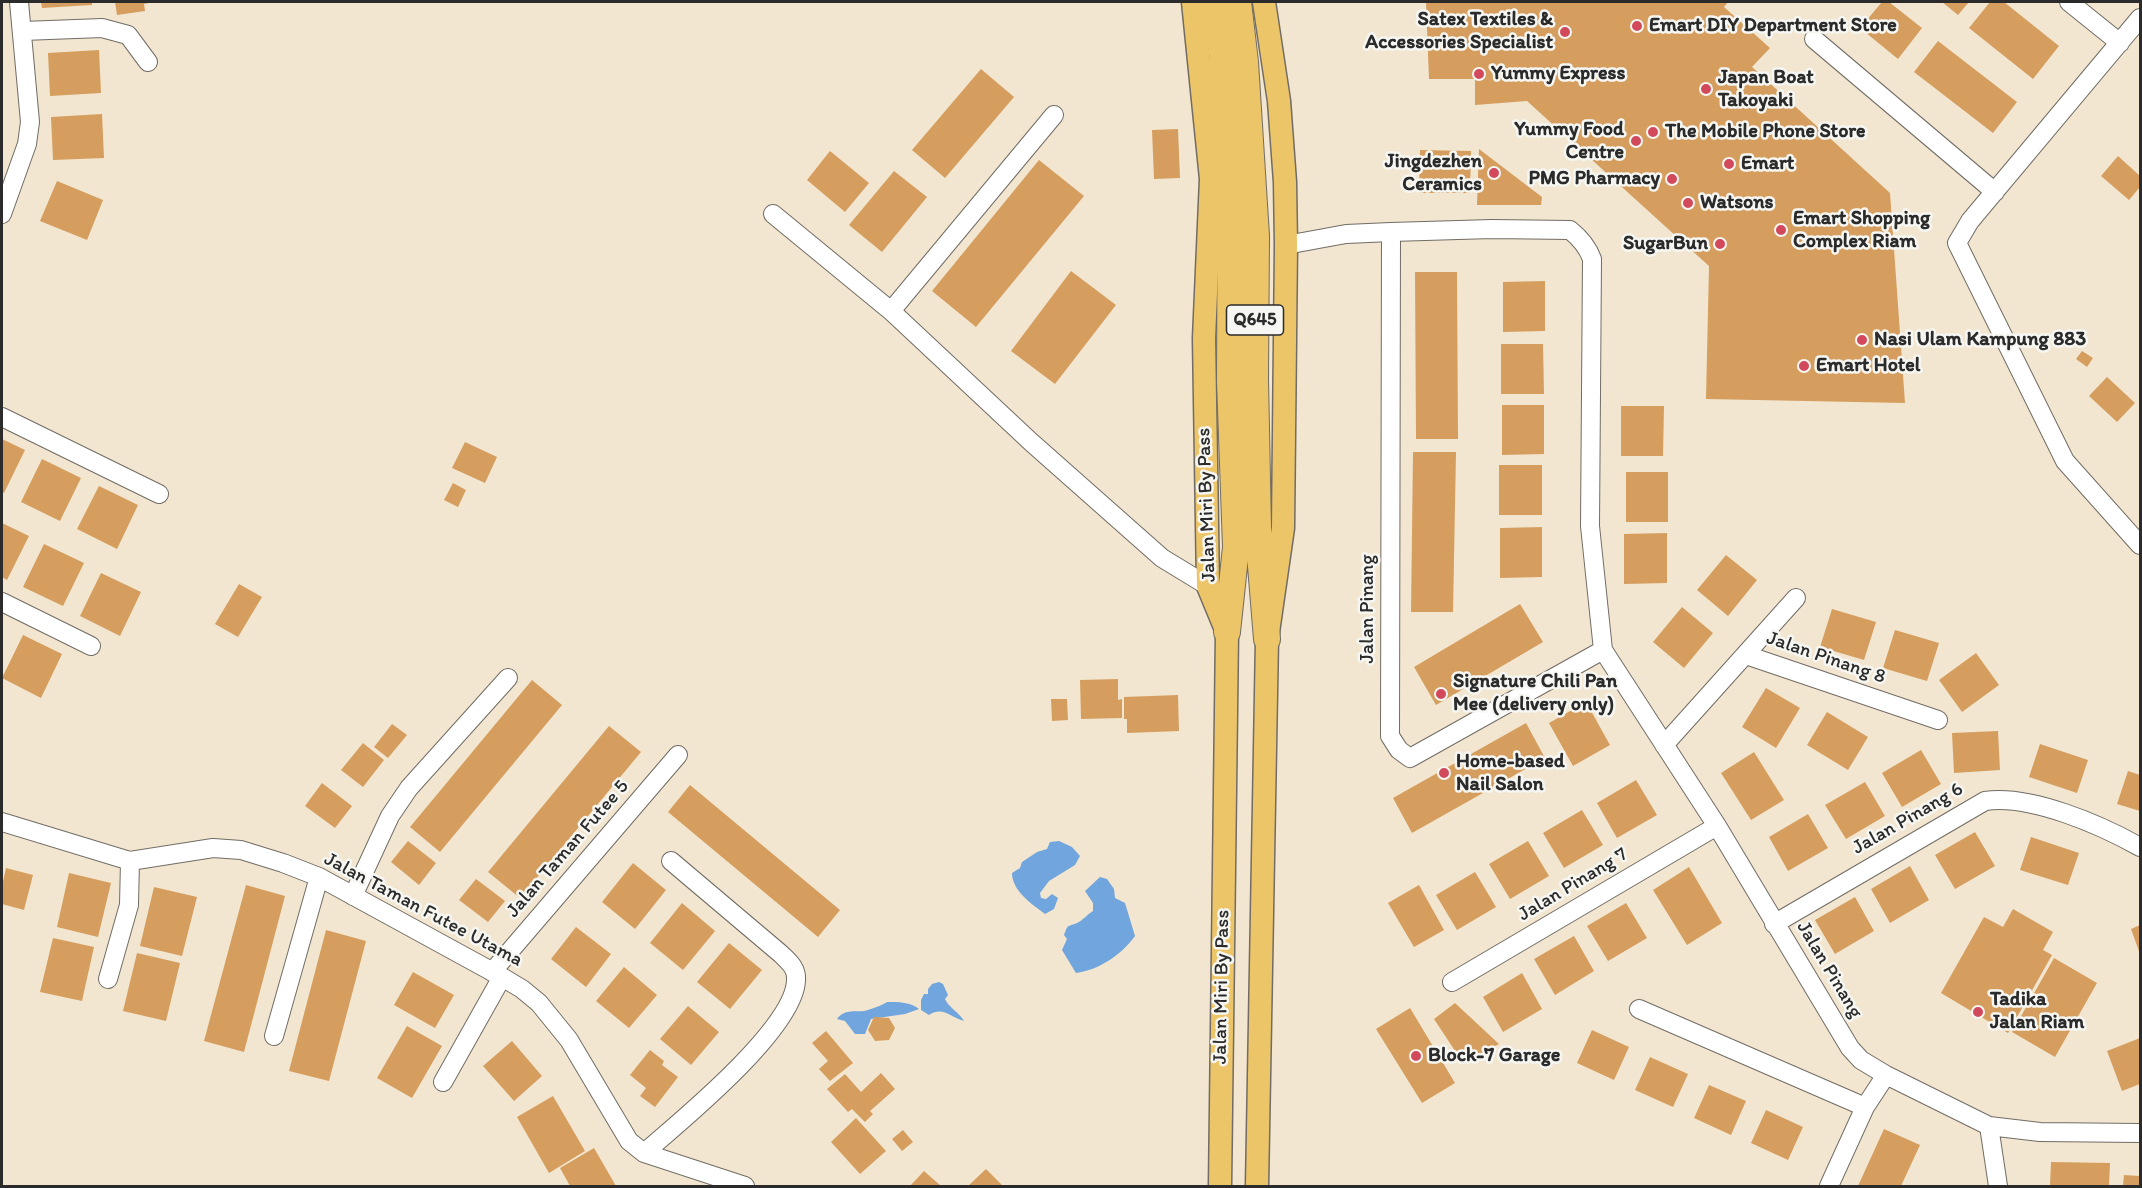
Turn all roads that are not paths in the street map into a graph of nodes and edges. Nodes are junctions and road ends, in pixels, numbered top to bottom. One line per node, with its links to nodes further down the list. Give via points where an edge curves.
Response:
1 (19, 2): 8 (street)
2 (1193, 2): 22 (main road, Jalan Miri By Pass / Q645, via 1211,179 1204,338)
3 (1215, 2): 25 (highway, Q645, via 1231,168 1230,381 1236,547)
4 (1238, 2): 26 (highway, Q645, via 1256,236 1258,529)
5 (1264, 2): 17 (main road, Jalan Miri By Pass / Q645, via 1279,101)
6 (2069, 2): 10 (street)
7 (2140, 18): 10 (street)
8 (23, 32): 11 (street, via 102,28 128,35); 14 (street, via 30,122 27,144)
9 (1814, 39): 13 (street)
10 (2120, 43): 13 (street)
11 (148, 62)
12 (1054, 116): 18 (street)
13 (1995, 192): 21 (street, via 1970,221 1958,243 2065,461)
14 (2, 214)
15 (773, 214): 18 (street)
16 (1391, 232): 17 (street, Jalan Pinang, via 1346,234); 28 (street, Jalan Pinang, via 1570,230 1589,251 1590,526); 28 (street, Jalan Pinang, via 1390,736 1410,758)
17 (1286, 245): 26 (main road, Jalan Miri By Pass / Q645, via 1283,528)
18 (891, 311): 22 (street, via 1030,442 1162,558)
19 (2, 417): 20 (street)
20 (159, 495)
21 (2140, 546)
22 (1208, 586): 25 (main road, Jalan Miri By Pass / Q645)
23 (1796, 598): 29 (street)
24 (2, 602): 27 (street)
25 (1227, 632): 54 (main road, Jalan Miri By Pass / Q645)
26 (1267, 639): 55 (main road, Jalan Miri By Pass / Q645)
27 (90, 646)
28 (1603, 650): 32 (street, Jalan Pinang)
29 (1746, 655): 31 (street, Jalan Pinang 8); 32 (street, Jalan Pinang 8)
30 (508, 678): 40 (street, via 390,816)
31 (1938, 720)
32 (1664, 745): 35 (street, Jalan Pinang)
33 (678, 755): 42 (street, Jalan Taman Futee 5)
34 (2, 822): 37 (street, Jalan Taman Futee Utama)
35 (1717, 826): 41 (street, Jalan Pinang); 44 (street, Jalan Pinang 7)
36 (2140, 847): 41 (street, Jalan Pinang 6, via 2101,827 2024,802 2002,798 1985,801)
37 (130, 861): 39 (street, Jalan Taman Futee Utama, via 213,848 231,849); 43 (street, via 129,905)
38 (670, 861): 52 (street, via 781,954 794,967 796,979 794,994 780,1021 716,1091)
39 (319, 877): 40 (street, Jalan Taman Futee Utama); 46 (street)
40 (353, 896): 42 (street, Jalan Taman Futee Utama)
41 (1774, 924): 47 (street, Jalan Pinang, via 1850,1048)
42 (497, 975): 48 (street, Jalan Taman Futee 5); 52 (street, Jalan Taman Futee Utama, via 539,1003 569,1040 629,1141)
43 (108, 980)
44 (1452, 982)
45 (1638, 1009): 49 (street)
46 (274, 1036)
47 (1886, 1076): 49 (street); 50 (street, Jalan Pinang)
48 (443, 1082)
49 (1865, 1107): 56 (street)
50 (1989, 1126): 51 (street, Jalan Pinang, via 2040,1132); 57 (street)
51 (2140, 1133)
52 (644, 1153): 53 (street, Jalan Taman Futee Utama)
53 (745, 1186)
54 (1220, 1186)
55 (1257, 1186)
56 (1829, 1186)
57 (1998, 1186)

